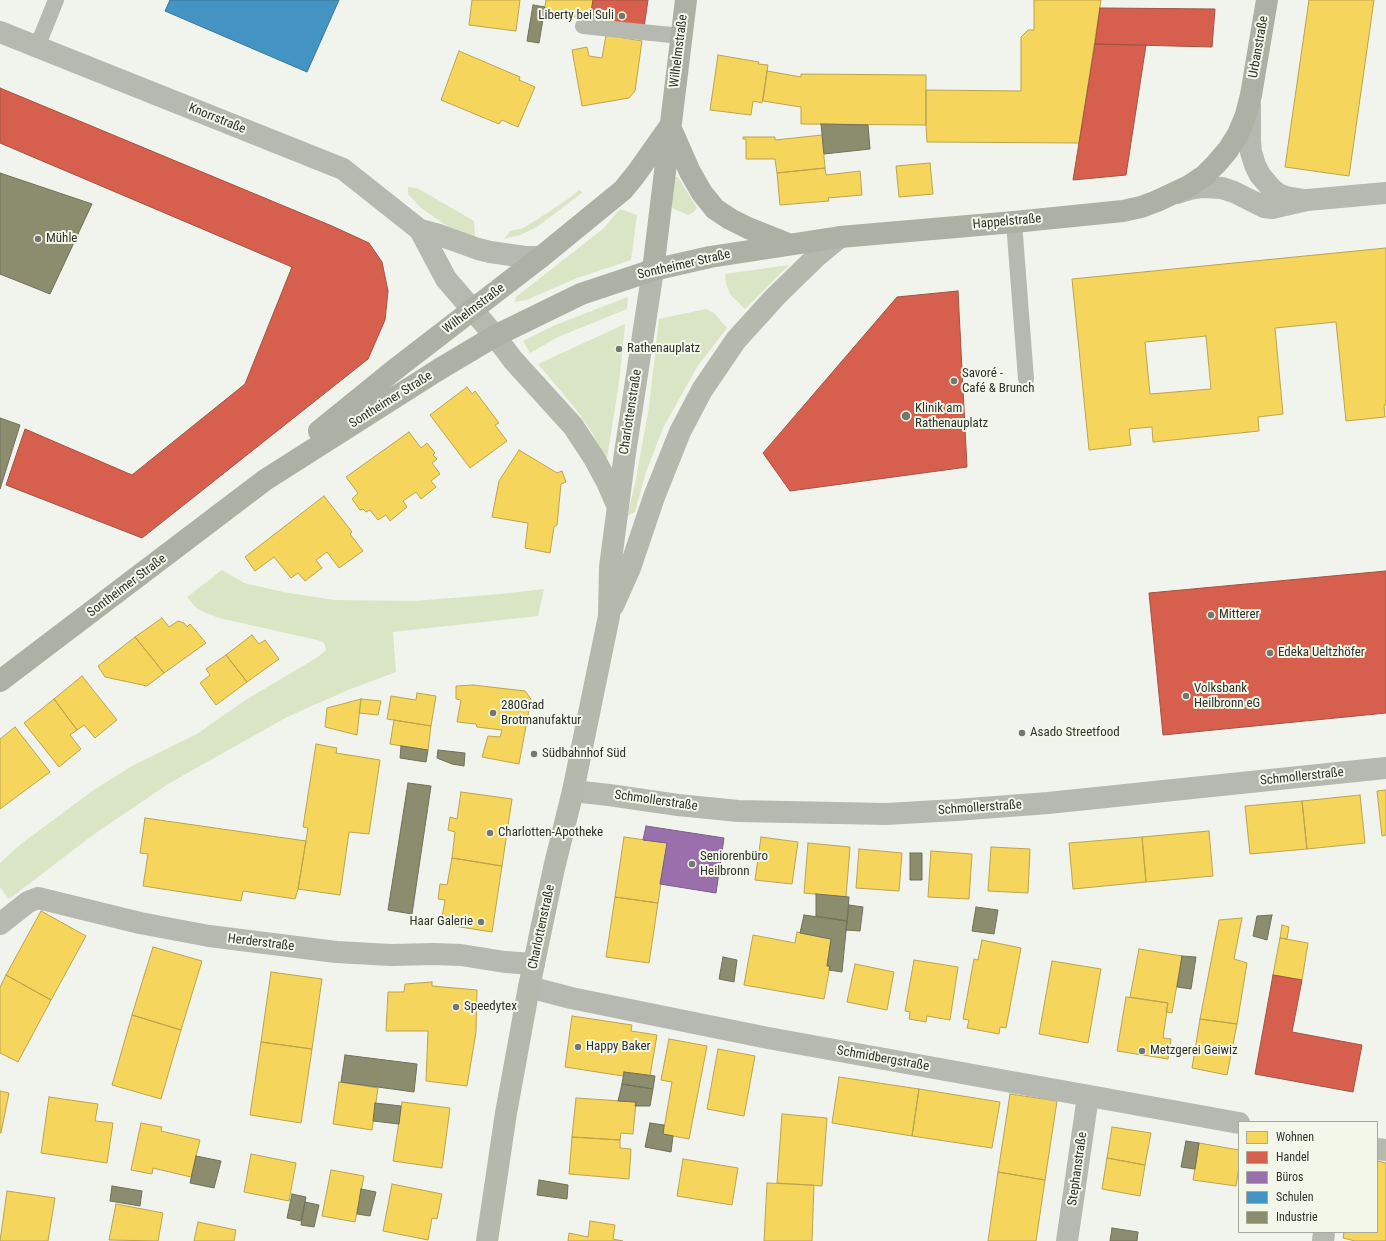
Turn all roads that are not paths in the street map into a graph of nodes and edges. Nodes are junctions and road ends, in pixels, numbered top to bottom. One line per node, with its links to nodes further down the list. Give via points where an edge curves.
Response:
1 (56, 0): 7 (lane)
2 (686, 0): 6 (main road, Wilhelmstraße)
3 (1267, 0): 8 (main road, Urbanstraße)
4 (583, 26): 6 (lane)
5 (0, 32): 7 (street, Knorrstraße)
6 (681, 36): 9 (main road, Wilhelmstraße)
7 (37, 47): 14 (street, Knorrstraße, via 343,169)
8 (1251, 94): 11 (main road, Happelstraße, via 1246,115 1228,150 1204,176); 12 (street, Happelstraße, via 1250,141 1260,175 1278,194 1297,200)
9 (670, 126): 16 (main road, via 690,172 715,209 748,228); 17 (main road, Wilhelmstraße, via 623,190); 18 (main road, Wilhelmstraße)
10 (1386, 193): 12 (street, Happelstraße)
11 (1172, 194): 12 (street, Happelstraße, via 1212,187 1234,192 1264,207 1272,208); 13 (main road, Happelstraße, via 1141,207)
12 (1307, 200)
13 (1014, 222): 15 (main road, Happelstraße); 21 (lane)
14 (420, 230): 17 (street, Knorrstraße, via 490,252); 19 (street, Knorrstraße, via 446,279)
15 (840, 237): 16 (main road, Sontheimer Straße); 24 (main road, Charlottenstraße, via 775,297 736,340 702,390 680,432 630,568)
16 (789, 244): 18 (main road, Sontheimer Straße, via 710,257)
17 (541, 257): 19 (main road, Wilhelmstraße)
18 (653, 270): 20 (main road, Sontheimer Straße, via 581,294); 23 (main road, Charlottenstraße)
19 (472, 310): 20 (street, Knorrstraße); 22 (main road, Wilhelmstraße, via 317,433)
20 (494, 336): 22 (main road, Sontheimer Straße); 23 (main road, via 573,426 594,458)
21 (1026, 379)
22 (265, 480): 25 (main road, Sontheimer Straße)
23 (619, 508): 24 (main road, Charlottenstraße, via 610,567)
24 (609, 616): 27 (main road, Charlottenstraße)
25 (0, 681)
26 (1386, 768): 27 (street, Schmollerstraße, via 1048,803 894,813 738,811)
27 (573, 791): 29 (main road, Charlottenstraße)
28 (0, 924): 29 (street, Herderstraße, via 28,902 38,898 140,923 209,936 336,952 461,955)
29 (534, 964): 30 (main road, Charlottenstraße)
30 (529, 987): 31 (street, Schmidbergstraße, via 768,1038); 33 (main road, Charlottenstraße, via 506,1113)
31 (1088, 1096): 32 (street, Schmidbergstraße); 34 (street, Stephanstraße)
32 (1238, 1123)
33 (487, 1241)
34 (1067, 1241)

